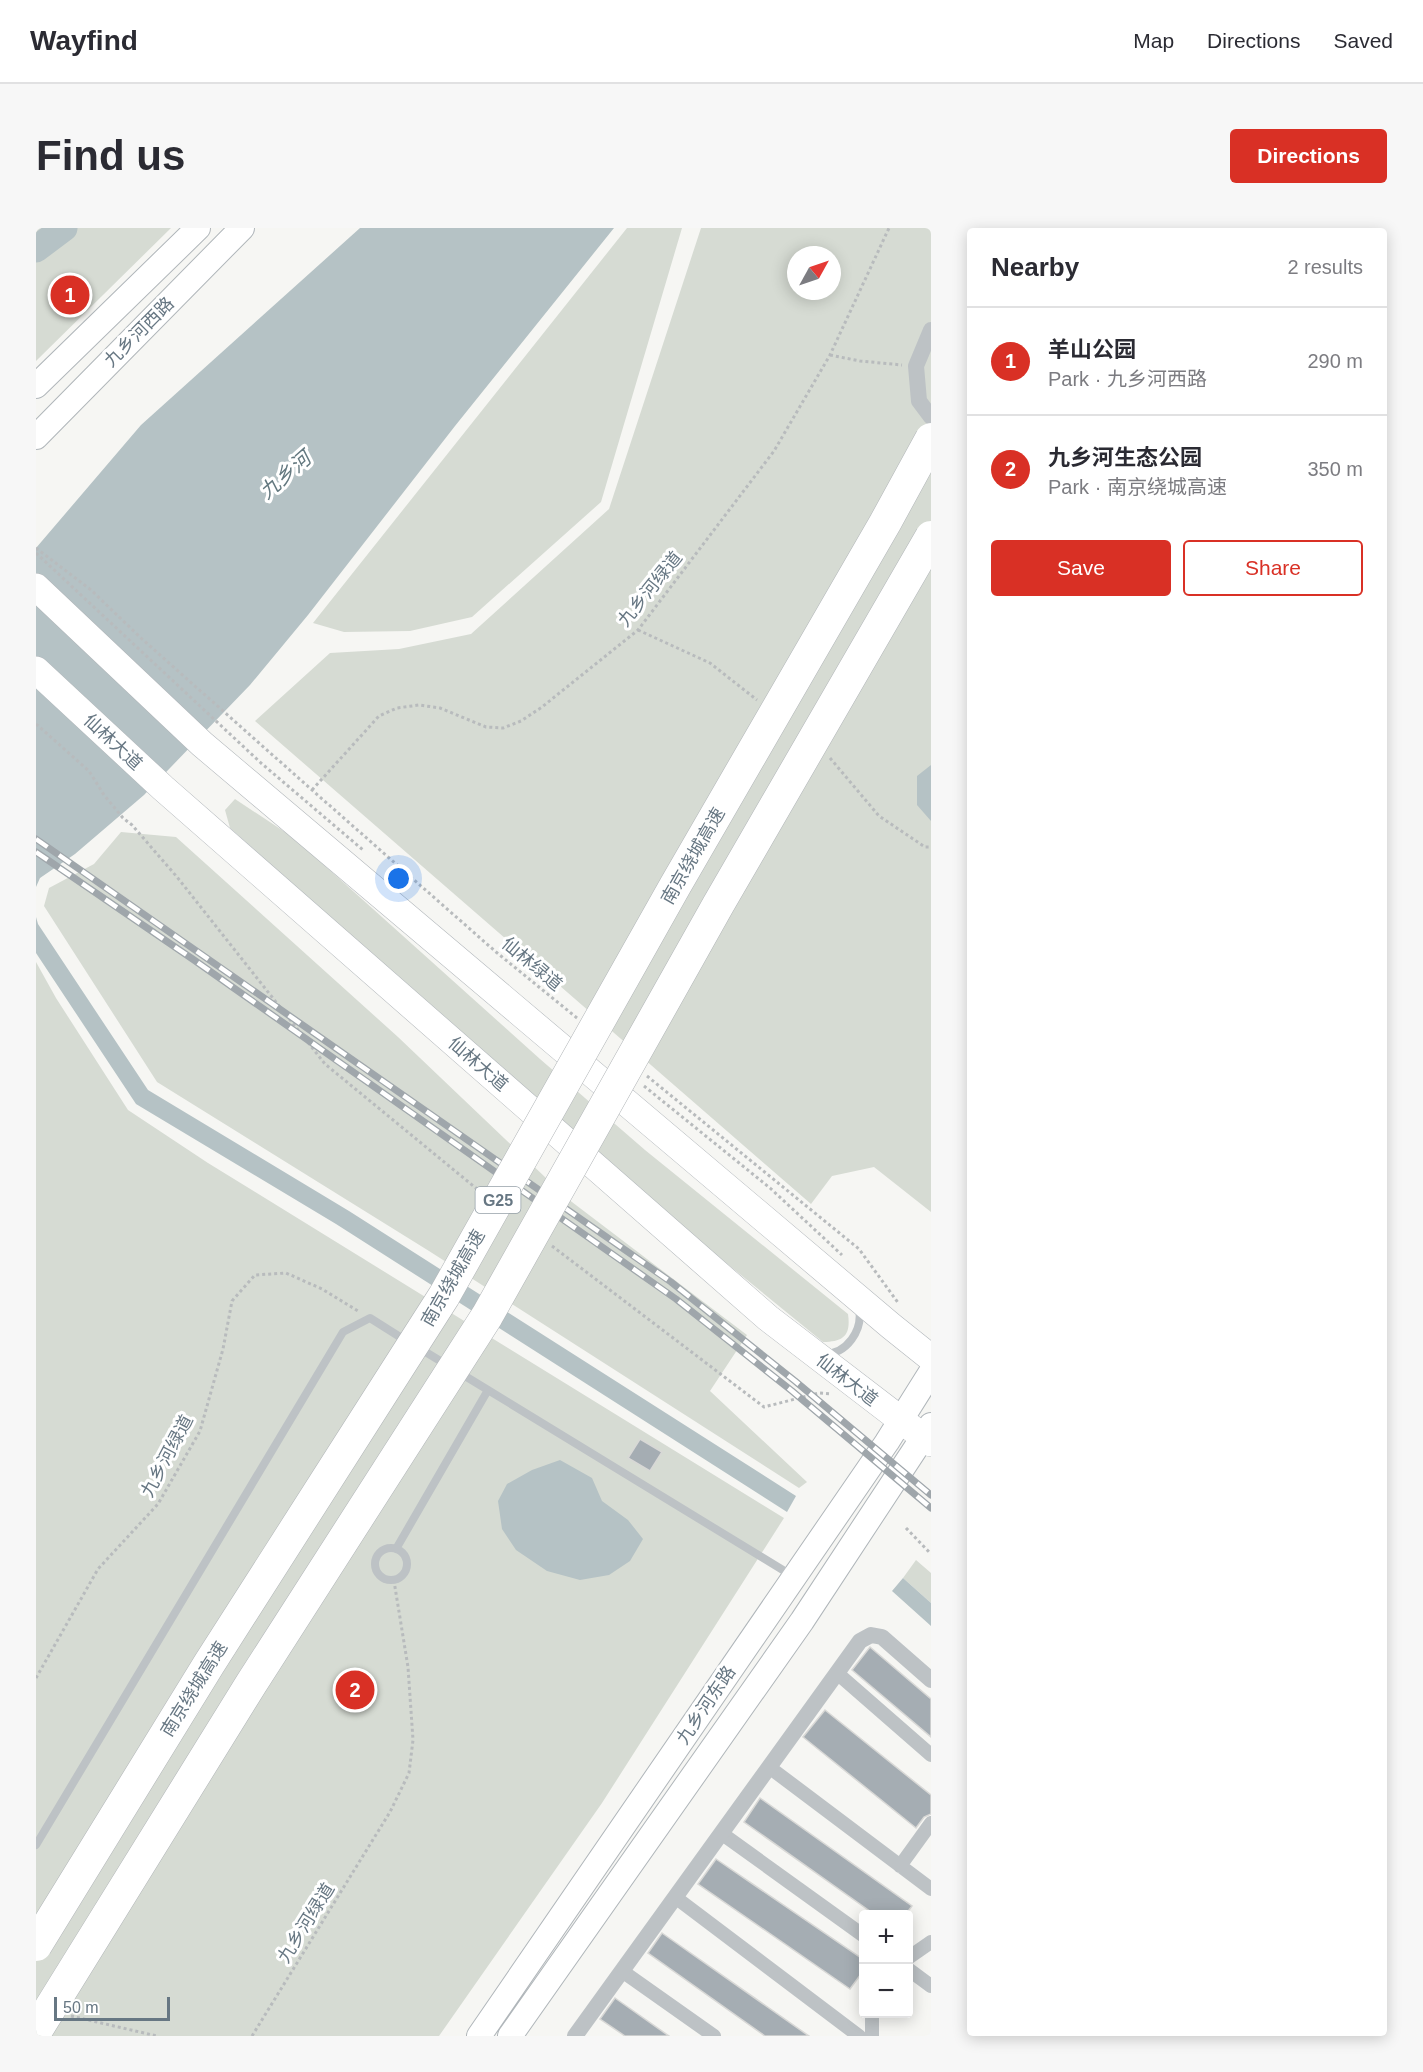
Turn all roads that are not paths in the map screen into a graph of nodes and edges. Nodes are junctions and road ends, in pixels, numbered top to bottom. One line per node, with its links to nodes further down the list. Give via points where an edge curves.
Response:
1 (198, 228): 4 (main road, 九乡河西路)
2 (242, 228): 6 (main road, 九乡河西路)
3 (931, 330): 5 (street, via 916,366 919,401)
4 (36, 386)
5 (931, 417)
6 (36, 437)
7 (931, 439): 32 (highway, 南京绕城高速 / G25, bridge, via 444,1296 209,1664)
8 (931, 537): 38 (highway, G25, bridge, via 487,1316 257,1674)
9 (36, 587): 11 (main road, via 202,744)
10 (36, 670): 12 (main road, 仙林大道, via 163,788)
11 (854, 1294): 12 (lane, via 861,1317 855,1335 834,1353); 13 (main road)
12 (812, 1353): 16 (main road, 仙林大道)
13 (931, 1358)
14 (931, 1372): 16 (main road, 九乡河东路)
15 (488, 1390): 18 (lane); 19 (lane); 26 (lane, via 370,1318 342,1332)
16 (901, 1421): 17 (main road, 仙林大道); 19 (main road, 九乡河东路)
17 (929, 1435): 40 (main road, 九乡河东路)
18 (396, 1549): 18 (lane, via 407,1566 403,1575 388,1581 375,1571 374,1560 385,1549)
19 (794, 1577): 39 (main road, 九乡河东路)
20 (837, 1673): 21 (street, via 860,1641 871,1635 882,1637); 22 (street); 23 (street)
21 (931, 1680)
22 (931, 1755)
23 (769, 1767): 25 (street); 27 (street)
24 (931, 1823): 27 (street)
25 (721, 1833): 29 (street); 30 (street)
26 (36, 1845)
27 (900, 1866): 28 (street)
28 (931, 1889)
29 (675, 1897): 34 (street); 43 (street)
30 (859, 1932)
31 (931, 1942): 33 (street)
32 (36, 1945)
33 (913, 1955)
34 (622, 1971): 41 (street); 42 (street)
35 (913, 1972): 36 (street)
36 (931, 1986)
37 (872, 2018): 44 (street)
38 (36, 2031)
39 (479, 2036)
40 (510, 2036)
41 (575, 2036)
42 (714, 2036)
43 (859, 2036)
44 (872, 2036)

